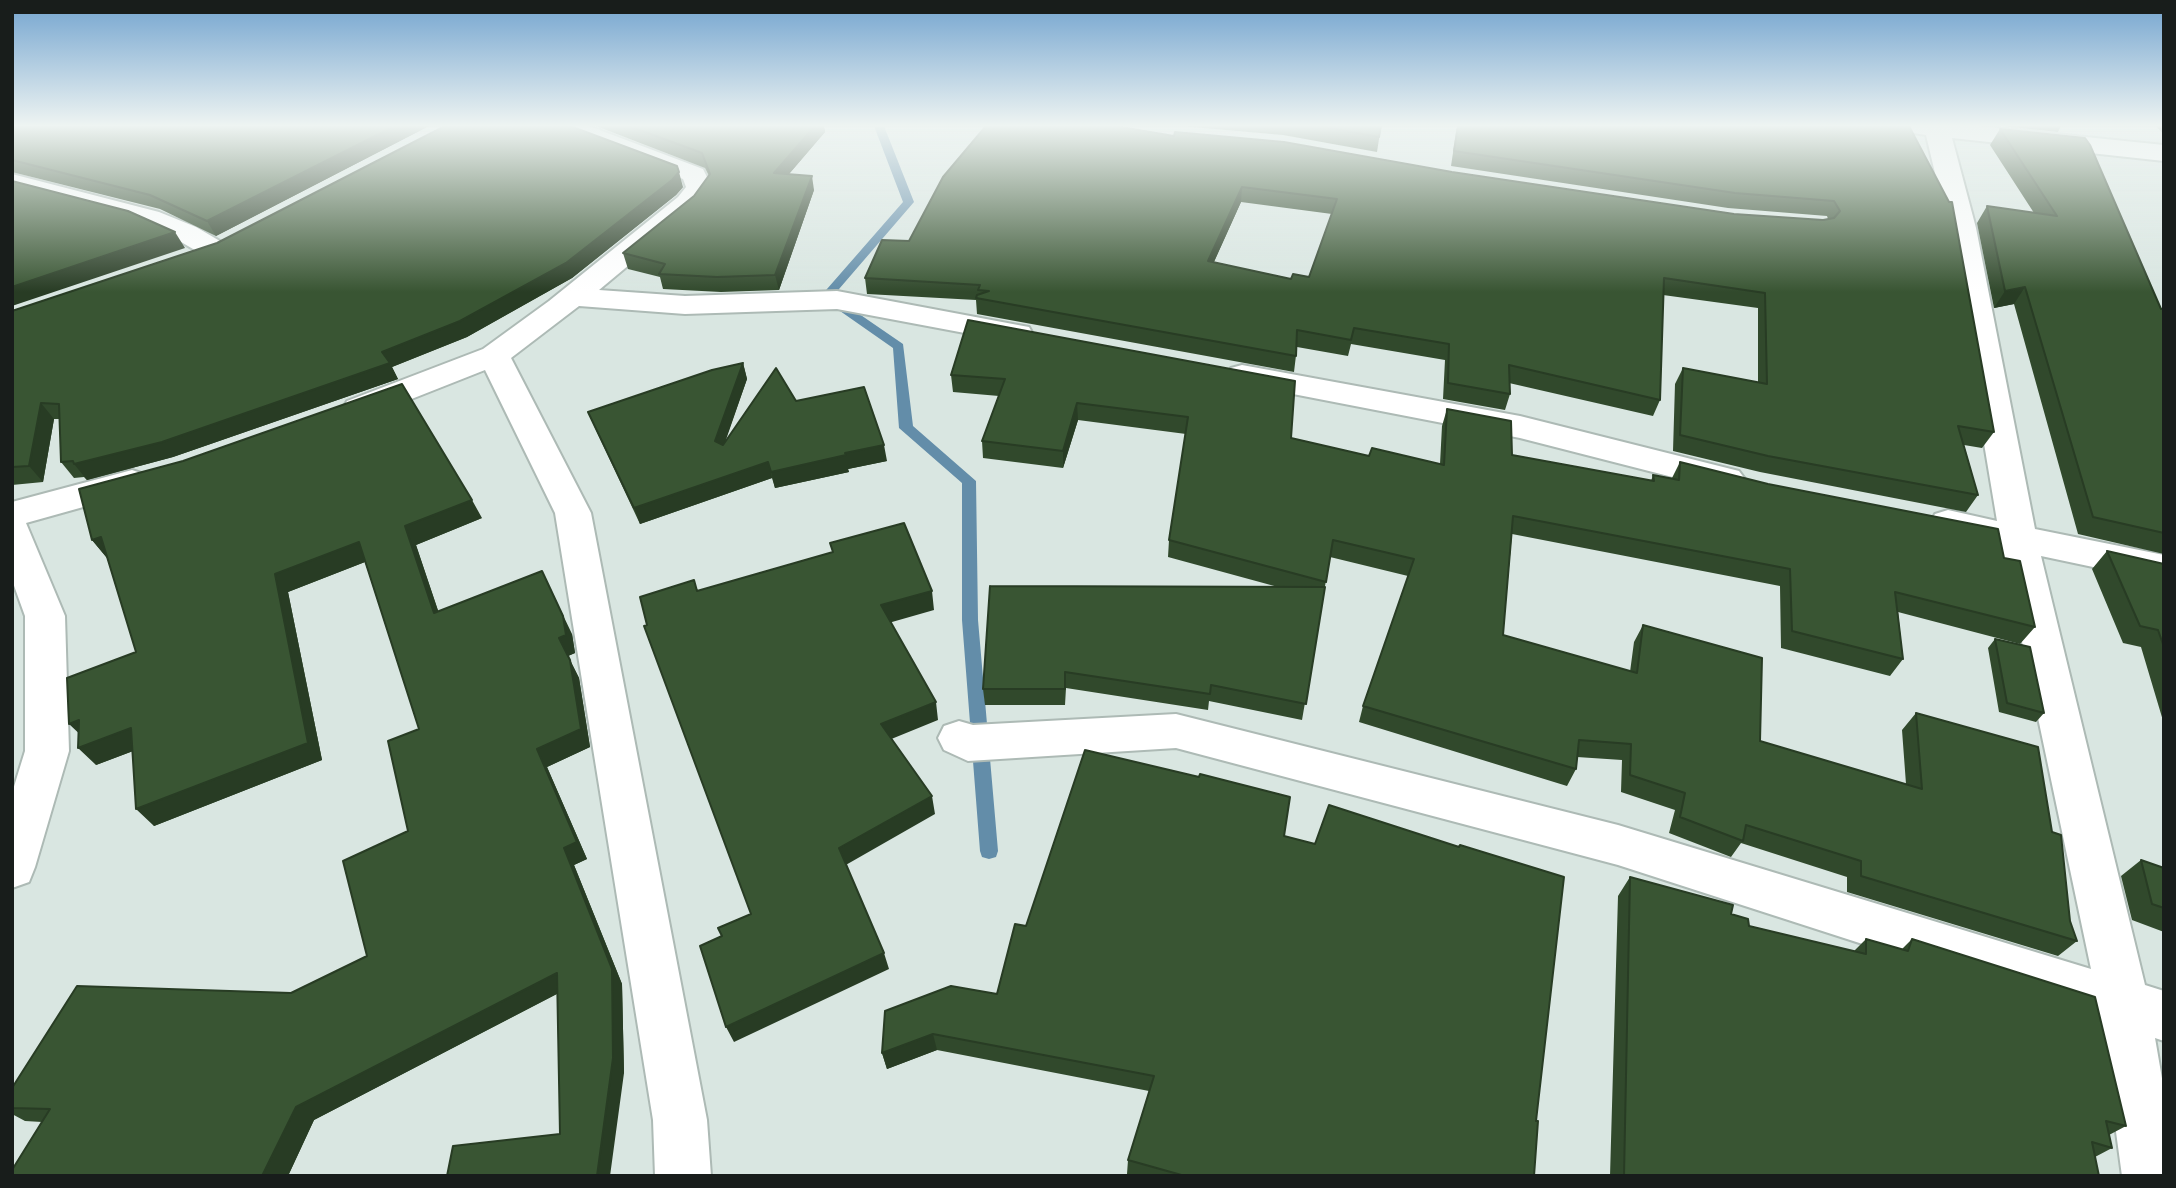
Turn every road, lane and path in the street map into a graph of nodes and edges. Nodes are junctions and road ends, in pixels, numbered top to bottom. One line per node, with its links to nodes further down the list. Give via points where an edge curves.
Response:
1 (697, 181): 5 (street, via 699,187 687,203)
2 (1944, 181): 15 (street, via 1962,228)
3 (12, 183): 4 (street, via 149,218)
4 (215, 249)
5 (572, 297): 6 (street, via 685,305 837,300); 7 (street)
6 (1043, 338)
7 (494, 356): 9 (street); 20 (street, via 573,513 680,1120)
8 (1207, 369): 11 (street, via 1520,427)
9 (327, 419)
10 (157, 476): 12 (street)
11 (1759, 487)
12 (12, 514)
13 (1923, 519): 15 (street)
14 (12, 530): 18 (street, via 45,616 47,751)
15 (2018, 537): 16 (street); 19 (street)
16 (2164, 569)
17 (959, 738): 19 (street, via 968,743 1176,731 1618,845)
18 (12, 867)
19 (2144, 1010): 21 (street)
20 (683, 1176)
21 (2150, 1176)

